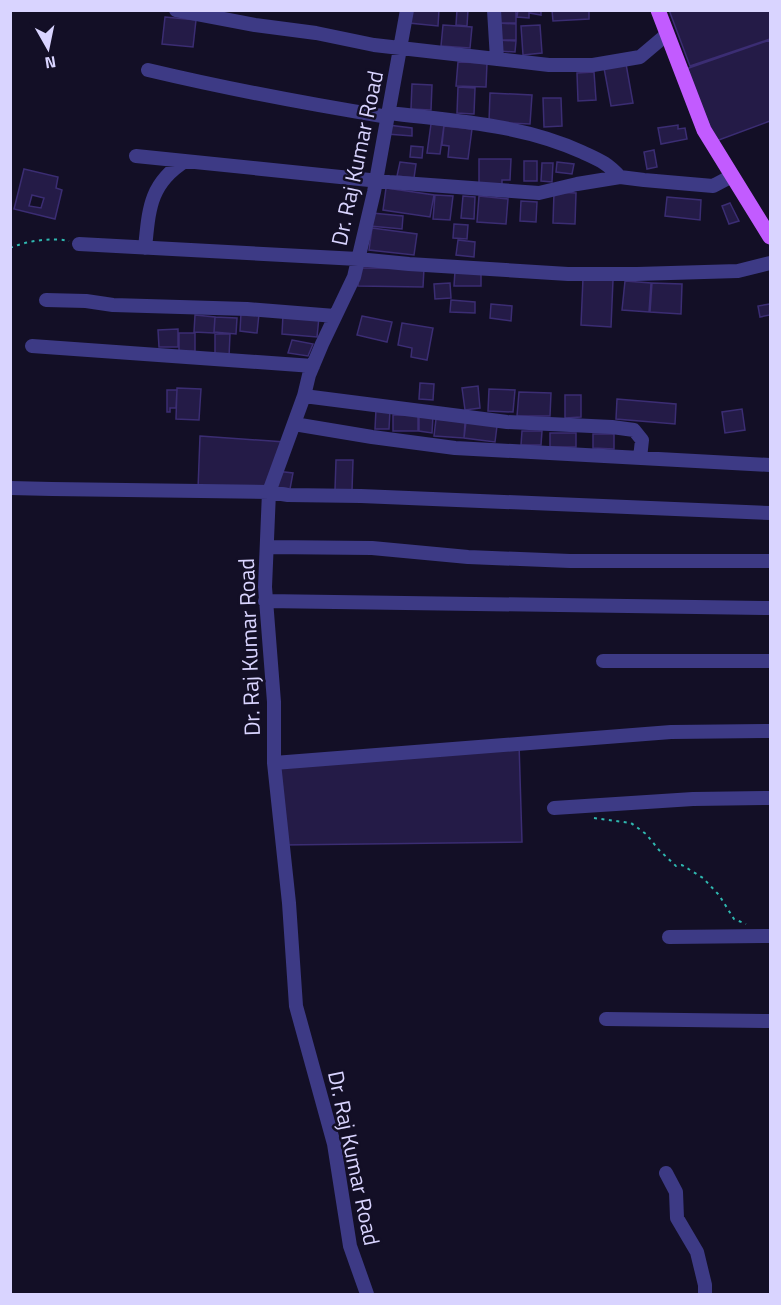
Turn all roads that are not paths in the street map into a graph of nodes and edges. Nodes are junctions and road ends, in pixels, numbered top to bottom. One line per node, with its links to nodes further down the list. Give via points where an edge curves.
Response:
1 (176, 10): 6 (street)
2 (407, 10): 6 (street, Dr. Raj Kumar Road)
3 (494, 10): 7 (street)
4 (658, 10): 5 (main road)
5 (666, 35): 7 (street, via 640,57 593,65 549,65); 12 (main road, via 704,130)
6 (401, 48): 7 (street); 9 (street, Dr. Raj Kumar Road)
7 (497, 58)
8 (148, 70): 9 (street, via 308,104)
9 (388, 115): 13 (street, via 518,130 560,142 608,164); 14 (street, Dr. Raj Kumar Road)
10 (136, 156): 11 (street)
11 (185, 161): 14 (street); 17 (street, via 160,184 151,202)
12 (732, 176): 13 (street, via 713,186); 15 (main road)
13 (620, 177): 14 (street, via 539,193)
14 (376, 181): 18 (street, Dr. Raj Kumar Road)
15 (771, 237)
16 (79, 244): 17 (street)
17 (145, 248): 18 (street)
18 (358, 259): 19 (street, via 568,274 738,271); 21 (street, Dr. Raj Kumar Road, via 354,277)
19 (771, 263)
20 (46, 300): 21 (street)
21 (335, 316): 23 (street, Dr. Raj Kumar Road)
22 (32, 346): 23 (street)
23 (313, 366): 24 (street, Dr. Raj Kumar Road)
24 (304, 396): 25 (street, Dr. Raj Kumar Road); 26 (street, via 507,422 634,430 642,440)
25 (294, 424): 26 (street, via 455,448); 29 (street, Dr. Raj Kumar Road)
26 (640, 458): 27 (street)
27 (771, 465)
28 (10, 488): 29 (street)
29 (269, 492): 30 (street); 31 (street, Dr. Raj Kumar Road)
30 (771, 513)
31 (267, 547): 32 (street, via 372,548 570,561); 33 (street, Dr. Raj Kumar Road)
32 (771, 561)
33 (265, 601): 34 (street); 38 (street, Dr. Raj Kumar Road, via 274,702)
34 (771, 608)
35 (603, 661): 36 (street)
36 (771, 661)
37 (771, 731): 38 (street, via 671,732)
38 (274, 763): 46 (street, Dr. Raj Kumar Road, via 297,1006 334,1144 350,1246)
39 (771, 798): 40 (street)
40 (554, 808)
41 (766, 936): 42 (street)
42 (669, 937)
43 (606, 1018): 44 (street)
44 (771, 1021)
45 (666, 1173): 47 (street, via 676,1192 677,1218 697,1252)
46 (367, 1294)
47 (705, 1294)

